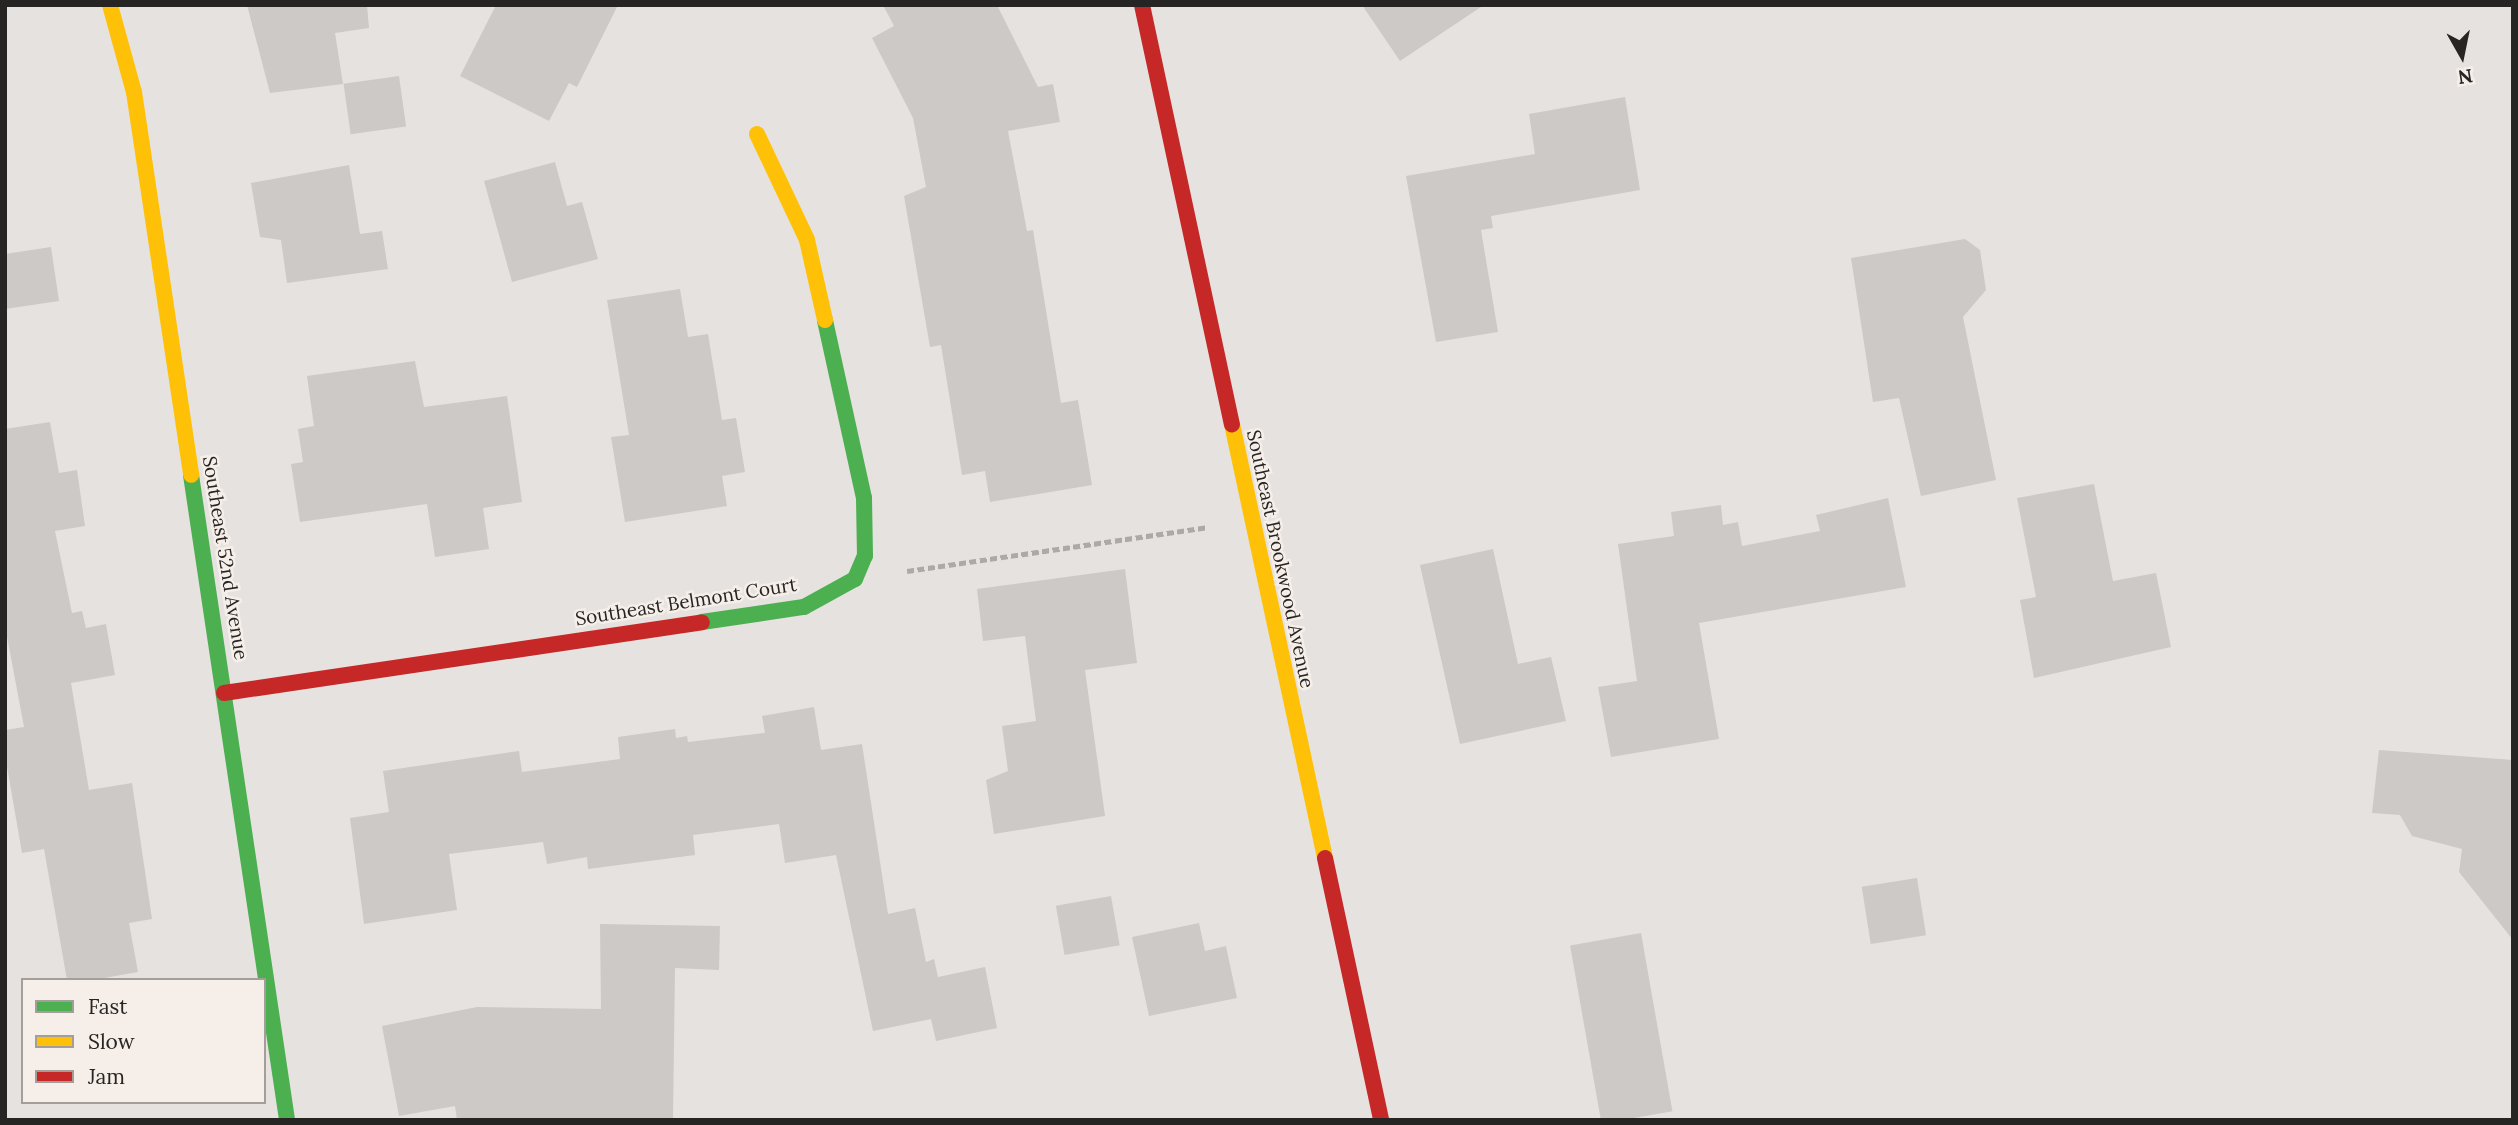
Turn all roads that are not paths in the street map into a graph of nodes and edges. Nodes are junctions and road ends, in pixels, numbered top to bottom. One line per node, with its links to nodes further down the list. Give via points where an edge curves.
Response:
1 (110, 5): 4 (street, Southeast 52nd Avenue, via 134,92)
2 (1142, 5): 8 (street, Southeast Brookwood Avenue)
3 (757, 134): 4 (street, Southeast Belmont Court, via 807,240 846,417 867,530 855,579 804,607)
4 (224, 693): 5 (street, Southeast 52nd Avenue)
5 (265, 978)
6 (266, 982): 7 (street, Southeast 52nd Avenue)
7 (286, 1120)
8 (1381, 1120)

